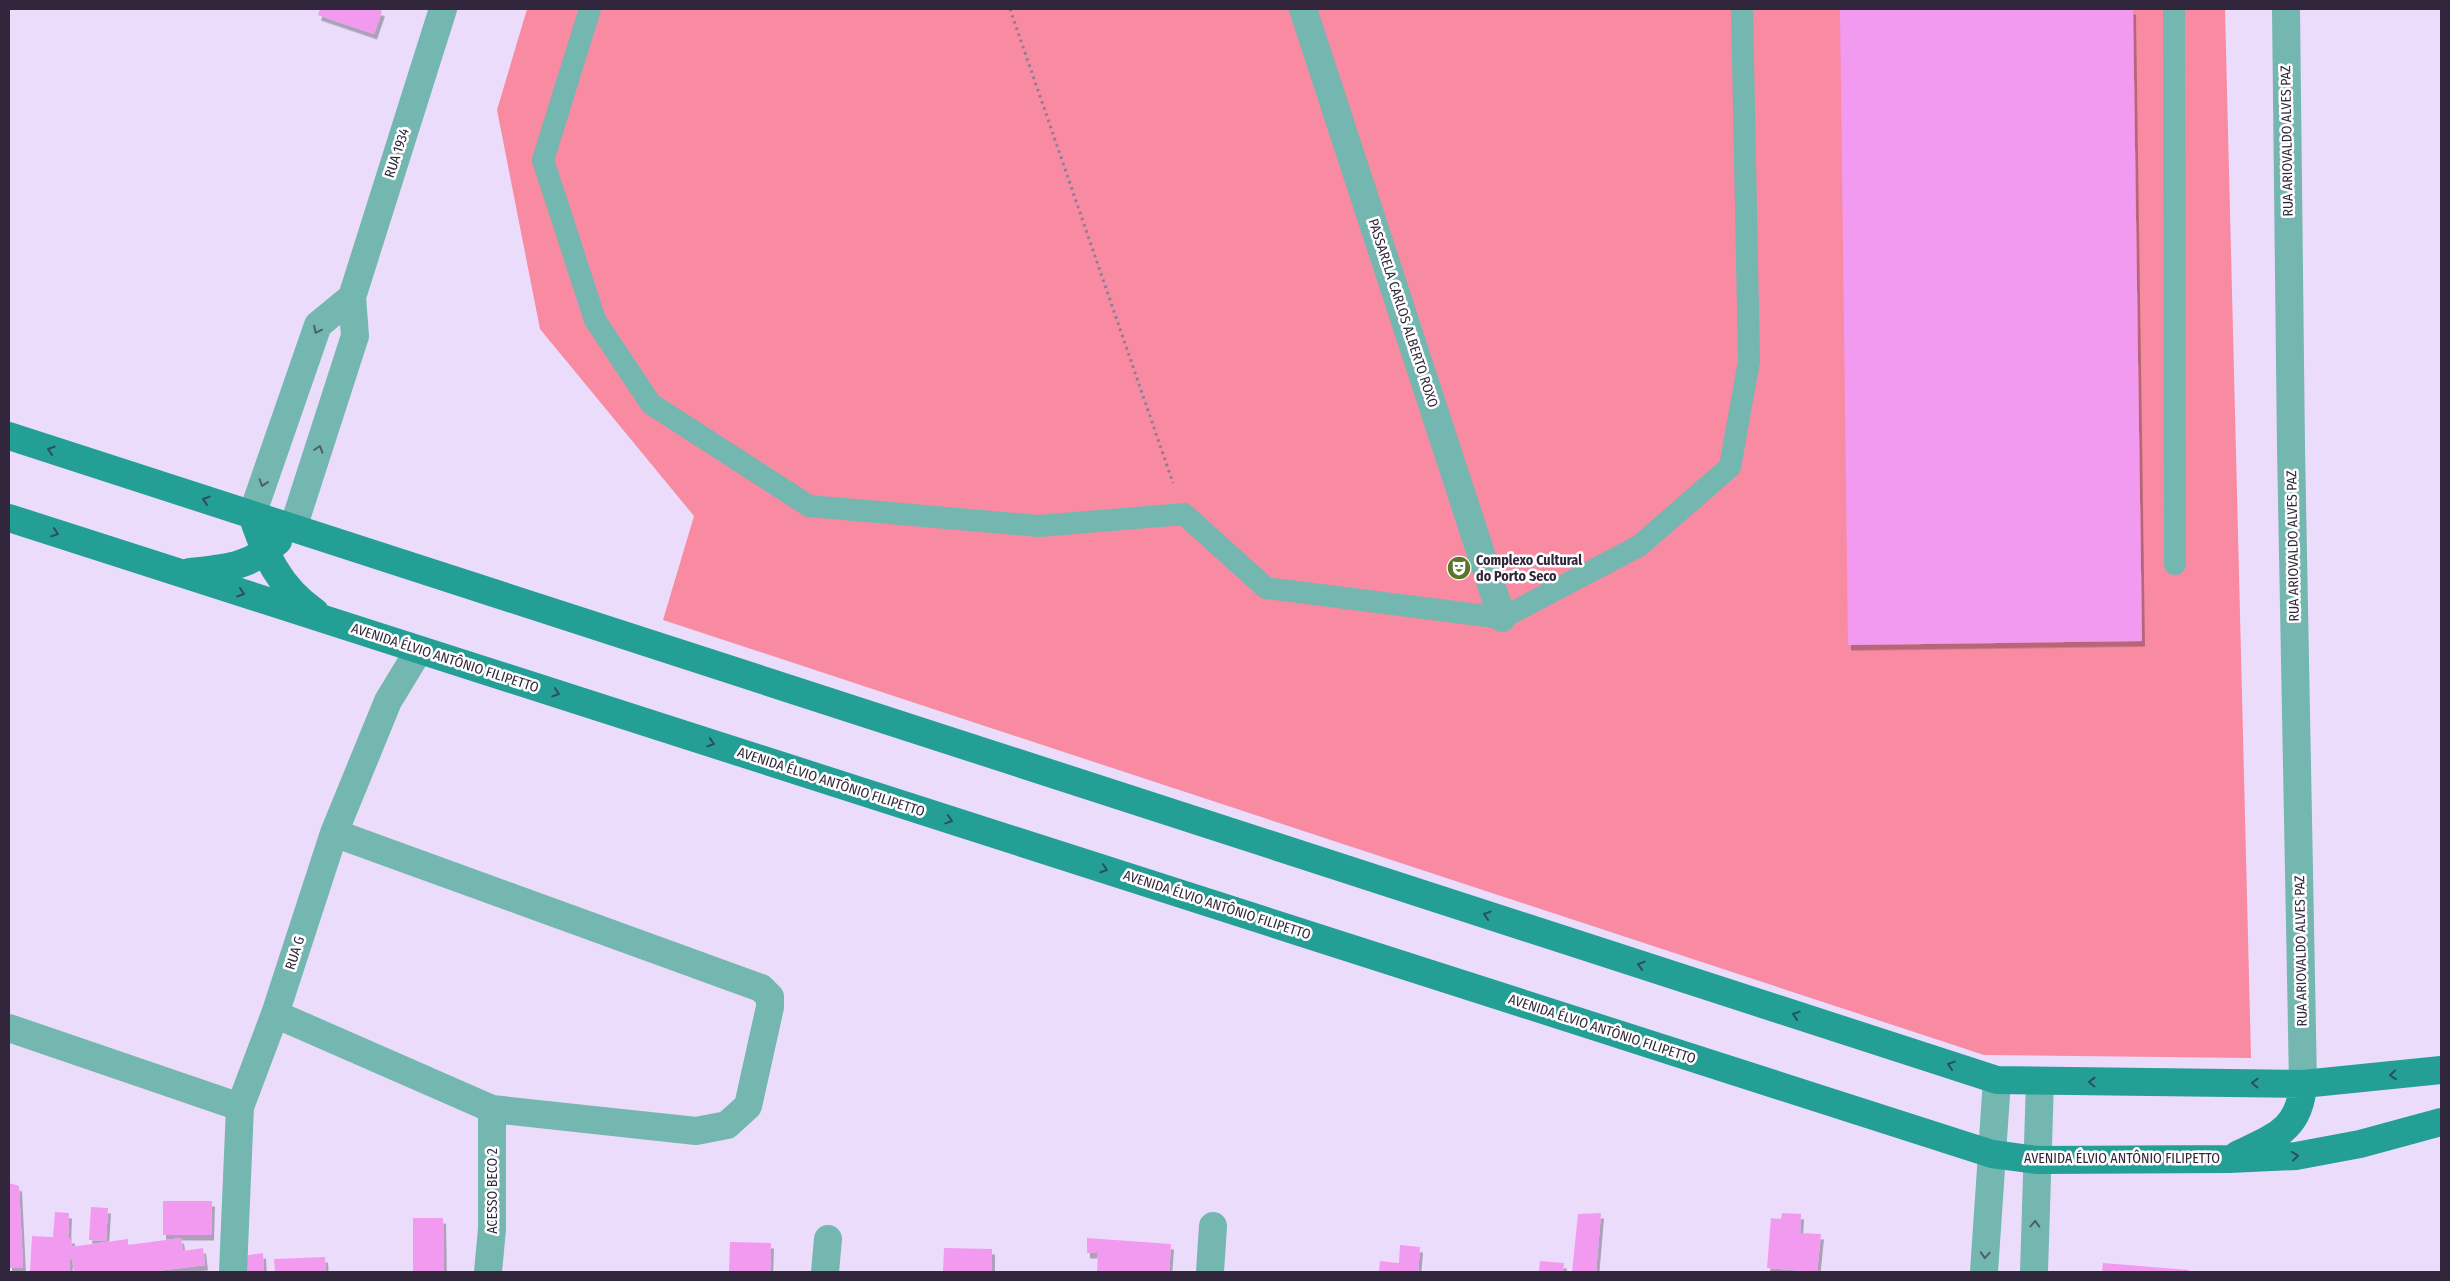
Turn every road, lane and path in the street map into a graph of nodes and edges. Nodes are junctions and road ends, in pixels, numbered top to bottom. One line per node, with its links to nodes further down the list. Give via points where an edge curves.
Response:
1 (443, 9): 8 (street, RUA 1934)
2 (590, 9): 10 (lane, via 543,160 595,320 651,404 809,506 1039,526)
3 (1010, 9): 10 (path)
4 (1303, 9): 17 (street, PASSARELA CARLOS ALBERTO ROXO)
5 (1742, 9): 17 (lane, via 1749,361 1730,467 1639,546)
6 (2174, 9): 15 (lane)
7 (2286, 9): 26 (street, RUA ARIOVALDO ALVES PAZ, via 2291,458)
8 (352, 297): 11 (street, one-way to 11, via 318,325); 13 (street, RUA 1934, one-way to 8, via 355,336)
9 (9, 436): 11 (main road, one-way to 9)
10 (1184, 514): 17 (lane, via 1266,588)
11 (252, 515): 13 (main road); 14 (main road)
12 (9, 518): 16 (main road, AVENIDA ÉLVIO ANTÔNIO FILIPETTO, one-way to 16)
13 (292, 528): 14 (main road); 24 (main road, one-way to 13)
14 (265, 553): 16 (main road, via 232,568); 18 (main road, via 297,600)
15 (2175, 564)
16 (178, 573): 18 (main road, AVENIDA ÉLVIO ANTÔNIO FILIPETTO, one-way to 18)
17 (1502, 618)
18 (326, 620): 19 (main road, AVENIDA ÉLVIO ANTÔNIO FILIPETTO)
19 (419, 650): 20 (street, RUA G, via 388,701); 30 (main road, AVENIDA ÉLVIO ANTÔNIO FILIPETTO, one-way to 30)
20 (334, 834): 21 (street, RUA G); 28 (street, via 761,988 770,997 748,1106 727,1125 696,1131)
21 (275, 1014): 27 (street, RUA G); 28 (street)
22 (9, 1028): 27 (street)
23 (2441, 1070): 26 (main road, one-way to 26)
24 (1997, 1080): 25 (main road); 30 (street)
25 (2040, 1081): 26 (main road, one-way to 25); 32 (street)
26 (2304, 1084): 31 (main road, via 2296,1117 2283,1132)
27 (240, 1107): 35 (street, RUA G)
28 (492, 1109): 36 (street, ACESSO BECO 2, via 492,1229)
29 (2441, 1122): 31 (main road, AVENIDA ÉLVIO ANTÔNIO FILIPETTO, one-way to 29, via 2296,1156 2360,1144)
30 (1992, 1154): 32 (main road, AVENIDA ÉLVIO ANTÔNIO FILIPETTO); 39 (street, one-way to 39)
31 (2229, 1159): 32 (main road, AVENIDA ÉLVIO ANTÔNIO FILIPETTO)
32 (2037, 1160): 40 (street, one-way to 32)
33 (1212, 1226): 38 (street)
34 (828, 1239): 37 (street)
35 (233, 1272)
36 (488, 1272)
37 (825, 1272)
38 (1210, 1272)
39 (1984, 1272)
40 (2034, 1272)

